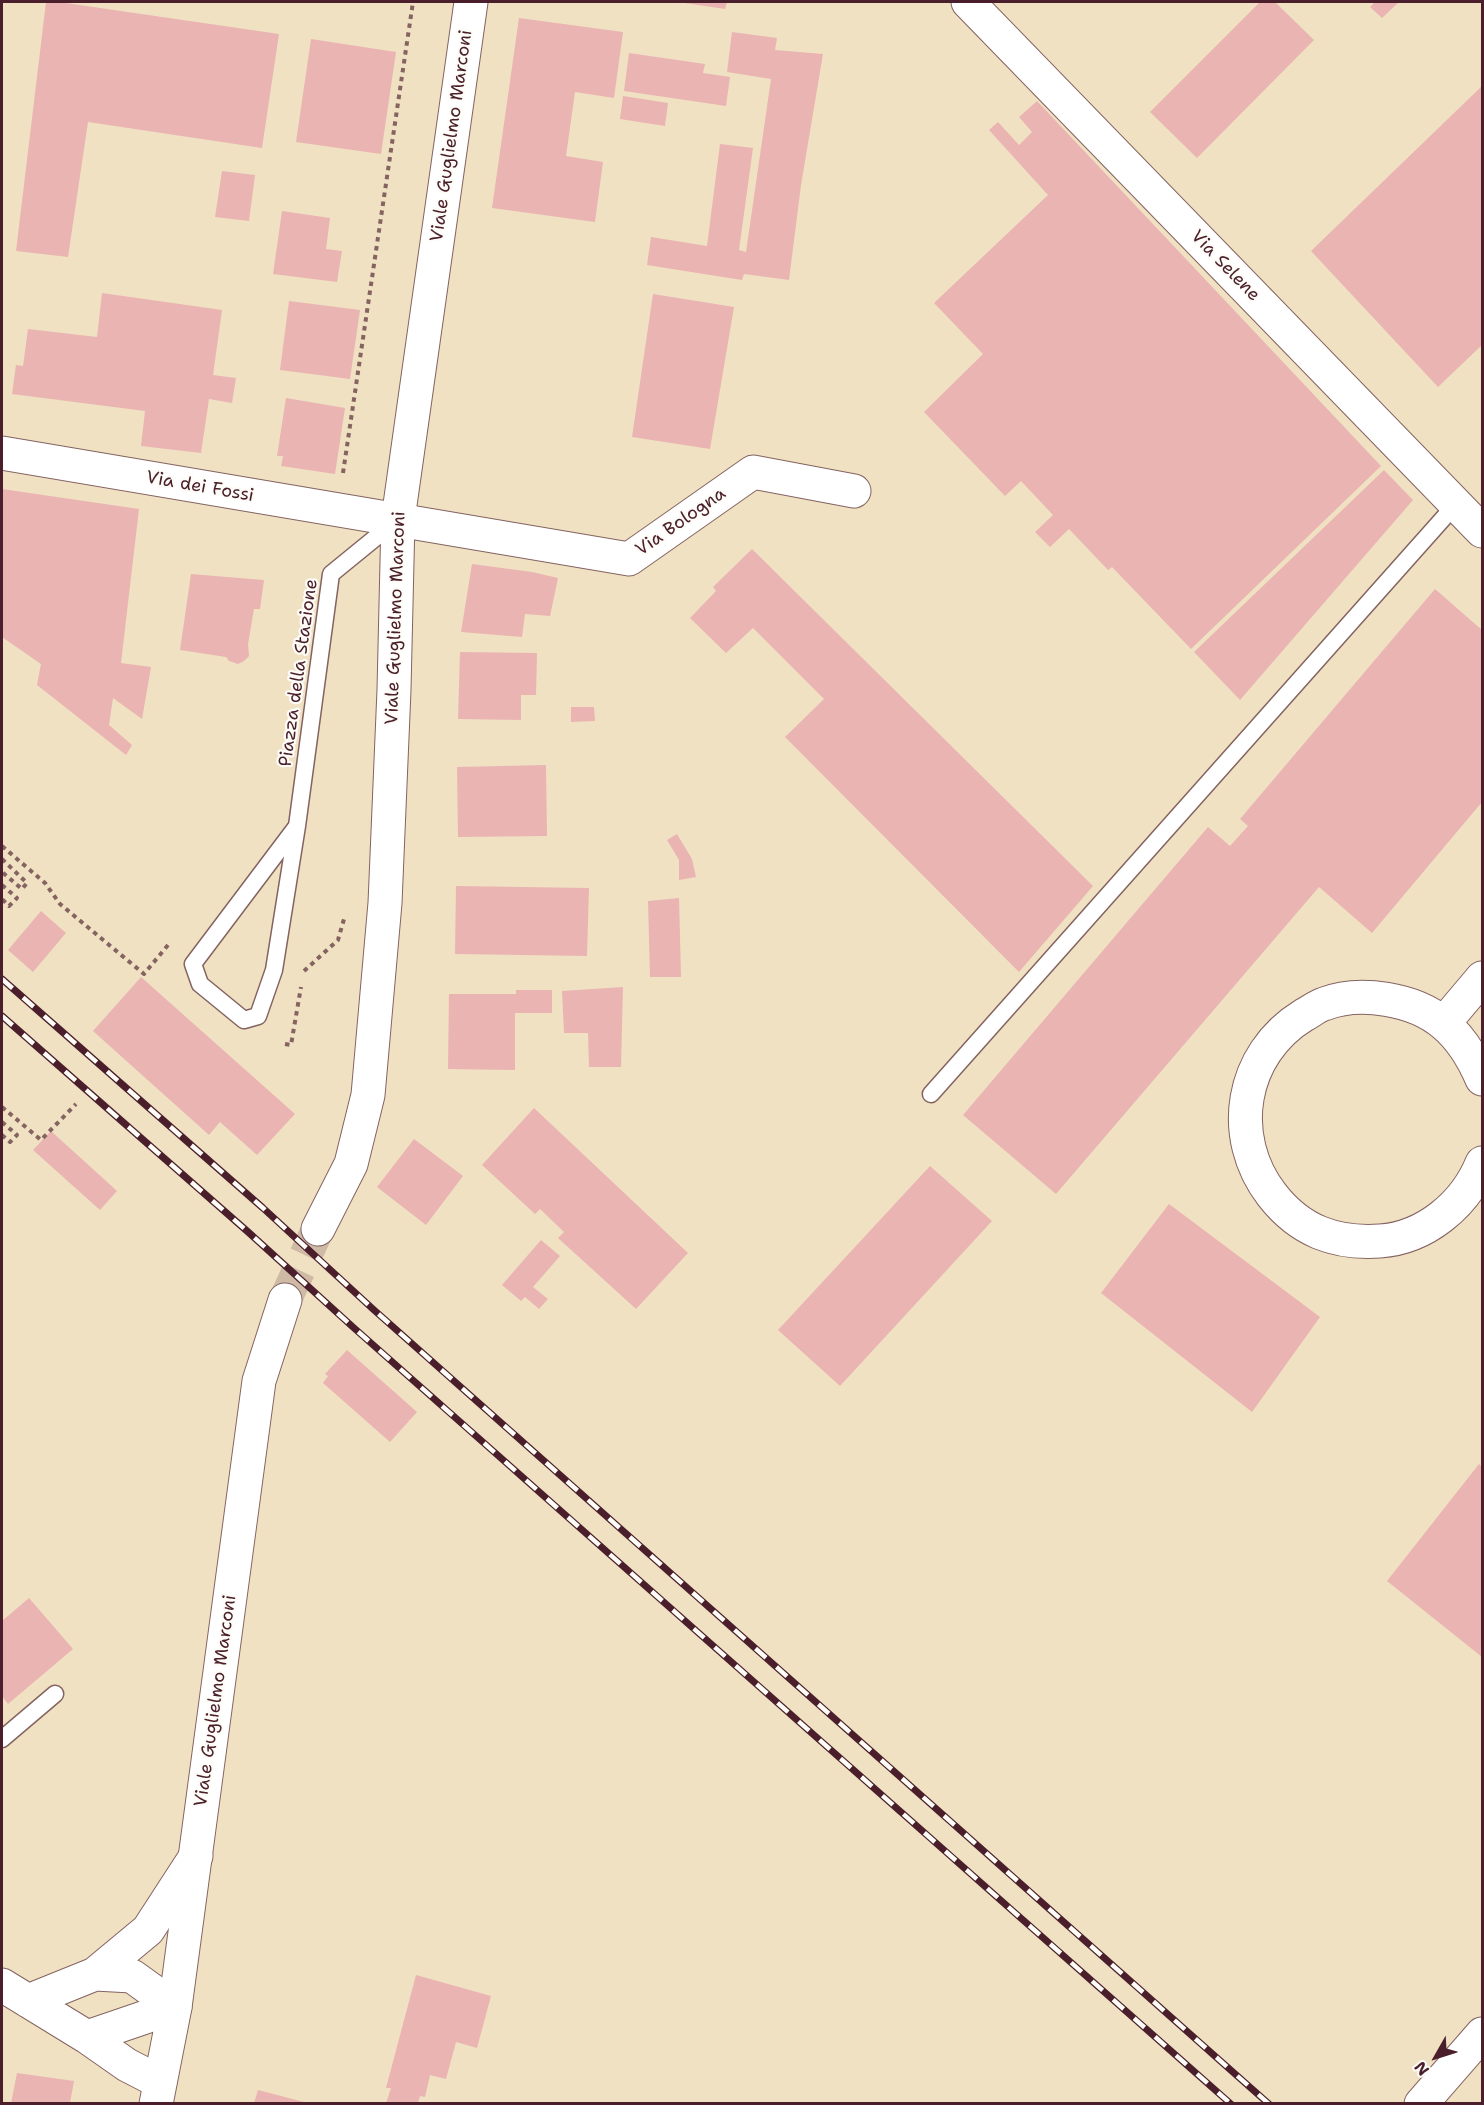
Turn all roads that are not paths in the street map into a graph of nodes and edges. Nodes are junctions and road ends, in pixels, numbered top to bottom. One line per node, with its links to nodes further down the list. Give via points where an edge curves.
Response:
1 (471, 2): 6 (street, Viale Guglielmo Marconi)
2 (968, 2): 5 (street, Via Selene)
3 (2, 453): 6 (street, Via dei Fossi)
4 (854, 492): 6 (street, Via Bologna, via 753,472 629,559)
5 (1456, 504): 7 (street, Via Selene); 12 (lane)
6 (398, 519): 8 (lane, Piazza della Stazione, via 331,574); 14 (street, Viale Guglielmo Marconi, via 385,903 368,1095 351,1164)
7 (1482, 531)
8 (297, 826): 8 (lane, Piazza della Stazione, via 274,970 258,1016 244,1020 200,984 193,964)
9 (1482, 978): 10 (street)
10 (1444, 1023): 11 (street, via 1470,1052); 13 (street, via 1407,1003 1365,996 1324,1004 1287,1025 1261,1057 1246,1097 1245,1139 1259,1179 1286,1212 1319,1233 1357,1242 1396,1240 1432,1224 1462,1199)
11 (1482, 1079)
12 (931, 1094)
13 (1482, 1163)
14 (318, 1229)
15 (285, 1300): 18 (street, Viale Guglielmo Marconi, via 259,1381)
16 (55, 1694): 17 (lane)
17 (2, 1740)
18 (196, 1856): 19 (street, via 148,1930); 21 (street, Viale Guglielmo Marconi)
19 (94, 1974): 20 (street); 21 (street, via 132,1976)
20 (15, 1993): 23 (street)
21 (175, 2007): 23 (street); 24 (street, Viale Guglielmo Marconi)
22 (1482, 2034): 25 (street)
23 (87, 2037): 24 (street)
24 (158, 2092)
25 (1421, 2103)

